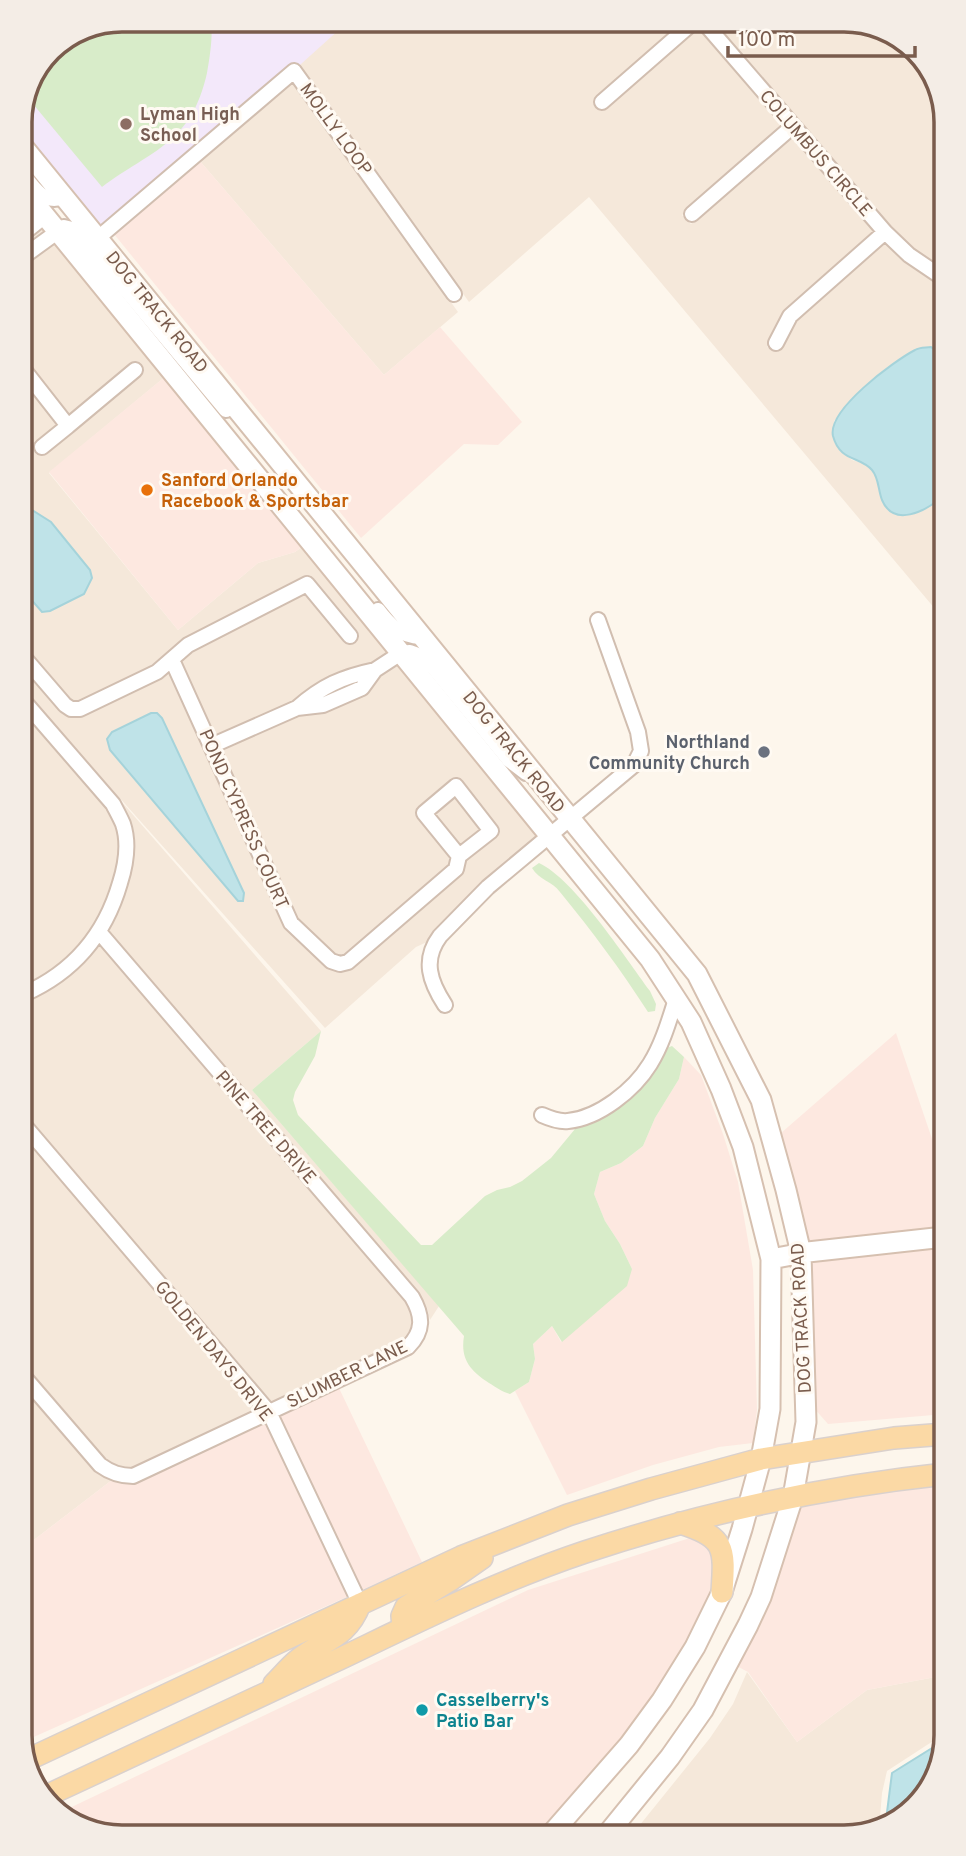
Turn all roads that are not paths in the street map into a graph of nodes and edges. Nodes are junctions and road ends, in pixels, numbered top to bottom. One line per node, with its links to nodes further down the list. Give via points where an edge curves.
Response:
1 (684, 32): 3 (street)
2 (710, 32): 4 (street, COLUMBUS CIRCLE)
3 (602, 102)
4 (793, 126): 9 (street); 12 (street, COLUMBUS CIRCLE)
5 (32, 158): 7 (main road, DOG TRACK ROAD)
6 (32, 184): 7 (street, via 49,200)
7 (64, 197): 13 (main road, DOG TRACK ROAD)
8 (32, 200): 10 (main road, DOG TRACK ROAD)
9 (692, 214)
10 (51, 223): 11 (street); 14 (street); 20 (street, via 76,230 224,408); 22 (main road, DOG TRACK ROAD)
11 (32, 231)
12 (885, 232): 15 (street, COLUMBUS CIRCLE); 17 (street, via 790,316)
13 (98, 238): 16 (street, MOLLY LOOP, via 294,71); 20 (main road, DOG TRACK ROAD)
14 (32, 245)
15 (934, 272)
16 (454, 294)
17 (776, 343)
18 (135, 370): 21 (street)
19 (32, 380): 21 (street)
20 (245, 421): 26 (main road, DOG TRACK ROAD)
21 (68, 426): 23 (street)
22 (221, 431): 26 (street, via 247,450 386,621 409,636); 27 (main road, DOG TRACK ROAD)
23 (42, 447)
24 (598, 620): 37 (street, via 641,751 634,765)
25 (350, 636): 28 (street, via 307,584 187,645)
26 (421, 637): 36 (main road, DOG TRACK ROAD)
27 (401, 653): 30 (street); 36 (street, via 426,660 509,760); 38 (main road, DOG TRACK ROAD)
28 (172, 660): 29 (street, via 157,672 80,709 65,705); 35 (street, POND CYPRESS COURT)
29 (32, 666)
30 (375, 670): 31 (street); 32 (street, via 362,688)
31 (330, 685): 32 (street); 33 (street)
32 (337, 699): 33 (street)
33 (297, 708): 35 (street)
34 (32, 710): 40 (street, via 113,804 123,824 127,845 124,872)
35 (211, 746): 39 (street, POND CYPRESS COURT, via 292,923 331,961 348,962 456,869)
36 (539, 782): 37 (main road, DOG TRACK ROAD)
37 (568, 819): 38 (street); 47 (main road, DOG TRACK ROAD, via 697,974 761,1100)
38 (550, 835): 42 (main road, DOG TRACK ROAD, via 650,959); 43 (street, via 460,913 433,945 428,967)
39 (459, 856): 39 (street, POND CYPRESS COURT, via 491,831 456,786 424,813)
40 (100, 933): 41 (street, via 78,958); 49 (street, PINE TREE DRIVE, via 412,1297 421,1312)
41 (31, 991)
42 (676, 999): 44 (street, via 659,1047 641,1077 611,1103 568,1121); 48 (main road, DOG TRACK ROAD, via 691,1022 743,1147)
43 (445, 1005)
44 (542, 1115)
45 (31, 1134): 51 (street, GOLDEN DAYS DRIVE)
46 (934, 1238): 47 (main road)
47 (801, 1253): 48 (main road); 53 (main road, DOG TRACK ROAD, via 807,1418)
48 (771, 1259): 54 (main road, DOG TRACK ROAD, via 770,1409)
49 (421, 1325): 51 (street, SLUMBER LANE, via 408,1347)
50 (31, 1385): 51 (street, SLUMBER LANE, via 100,1465 123,1476 147,1470)
51 (269, 1412): 61 (street, GOLDEN DAYS DRIVE)
52 (934, 1435): 53 (main road)
53 (803, 1451): 54 (main road); 56 (main road, DOG TRACK ROAD)
54 (761, 1459): 57 (main road, DOG TRACK ROAD); 59 (main road, via 651,1489)
55 (934, 1475): 56 (main road)
56 (793, 1497): 57 (main road); 67 (main road, DOG TRACK ROAD, via 761,1597 703,1710)
57 (750, 1504): 58 (main road); 60 (main road, DOG TRACK ROAD)
58 (680, 1523): 60 (main road, via 702,1530 717,1542 724,1555); 62 (main road, via 526,1574)
59 (512, 1536): 61 (main road); 62 (main road, via 411,1602 402,1616)
60 (722, 1592): 66 (main road, DOG TRACK ROAD, via 662,1700)
61 (360, 1604): 63 (main road, via 345,1630 298,1660); 64 (main road)
62 (403, 1628): 63 (main road)
63 (263, 1695): 65 (main road)
64 (34, 1757)
65 (53, 1793)
66 (559, 1825)
67 (615, 1825)

